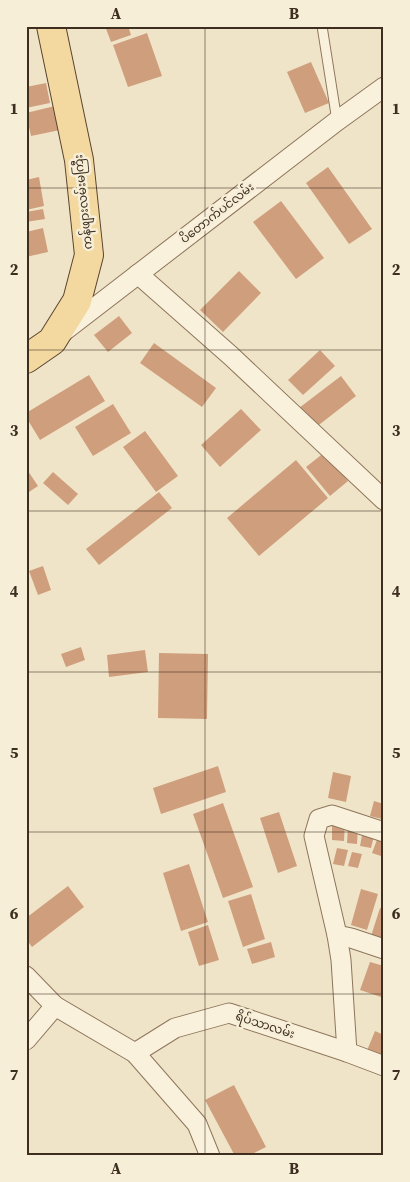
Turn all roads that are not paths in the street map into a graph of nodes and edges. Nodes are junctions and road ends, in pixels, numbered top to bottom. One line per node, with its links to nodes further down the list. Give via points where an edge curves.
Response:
1 (51, 26): 6 (main road, ကန်ဖျားလမ်းမကြီး, via 79,160 88,255 77,301)
2 (322, 26): 4 (lane)
3 (384, 87): 4 (street, ပိတောက်ပင်လမ်း)
4 (337, 121): 5 (street, ပိတောက်ပင်လမ်း)
5 (138, 274): 6 (street, ပိတောက်ပင်လမ်း); 8 (street, via 231,356)
6 (52, 341): 7 (main road, ကန်ဖျားလမ်းမကြီး)
7 (26, 359)
8 (384, 500)
9 (384, 832): 10 (street, via 332,815 319,819 314,836)
10 (337, 935): 11 (street); 15 (street)
11 (384, 949)
12 (26, 976): 13 (street)
13 (55, 1006): 14 (street); 16 (street)
14 (26, 1040)
15 (346, 1052): 16 (street, ရိပ်သာလမ်း, via 229,1013 175,1028); 17 (street, ရိပ်သာလမ်း)
16 (135, 1053): 18 (street, via 197,1124)
17 (384, 1066)
18 (210, 1156)

